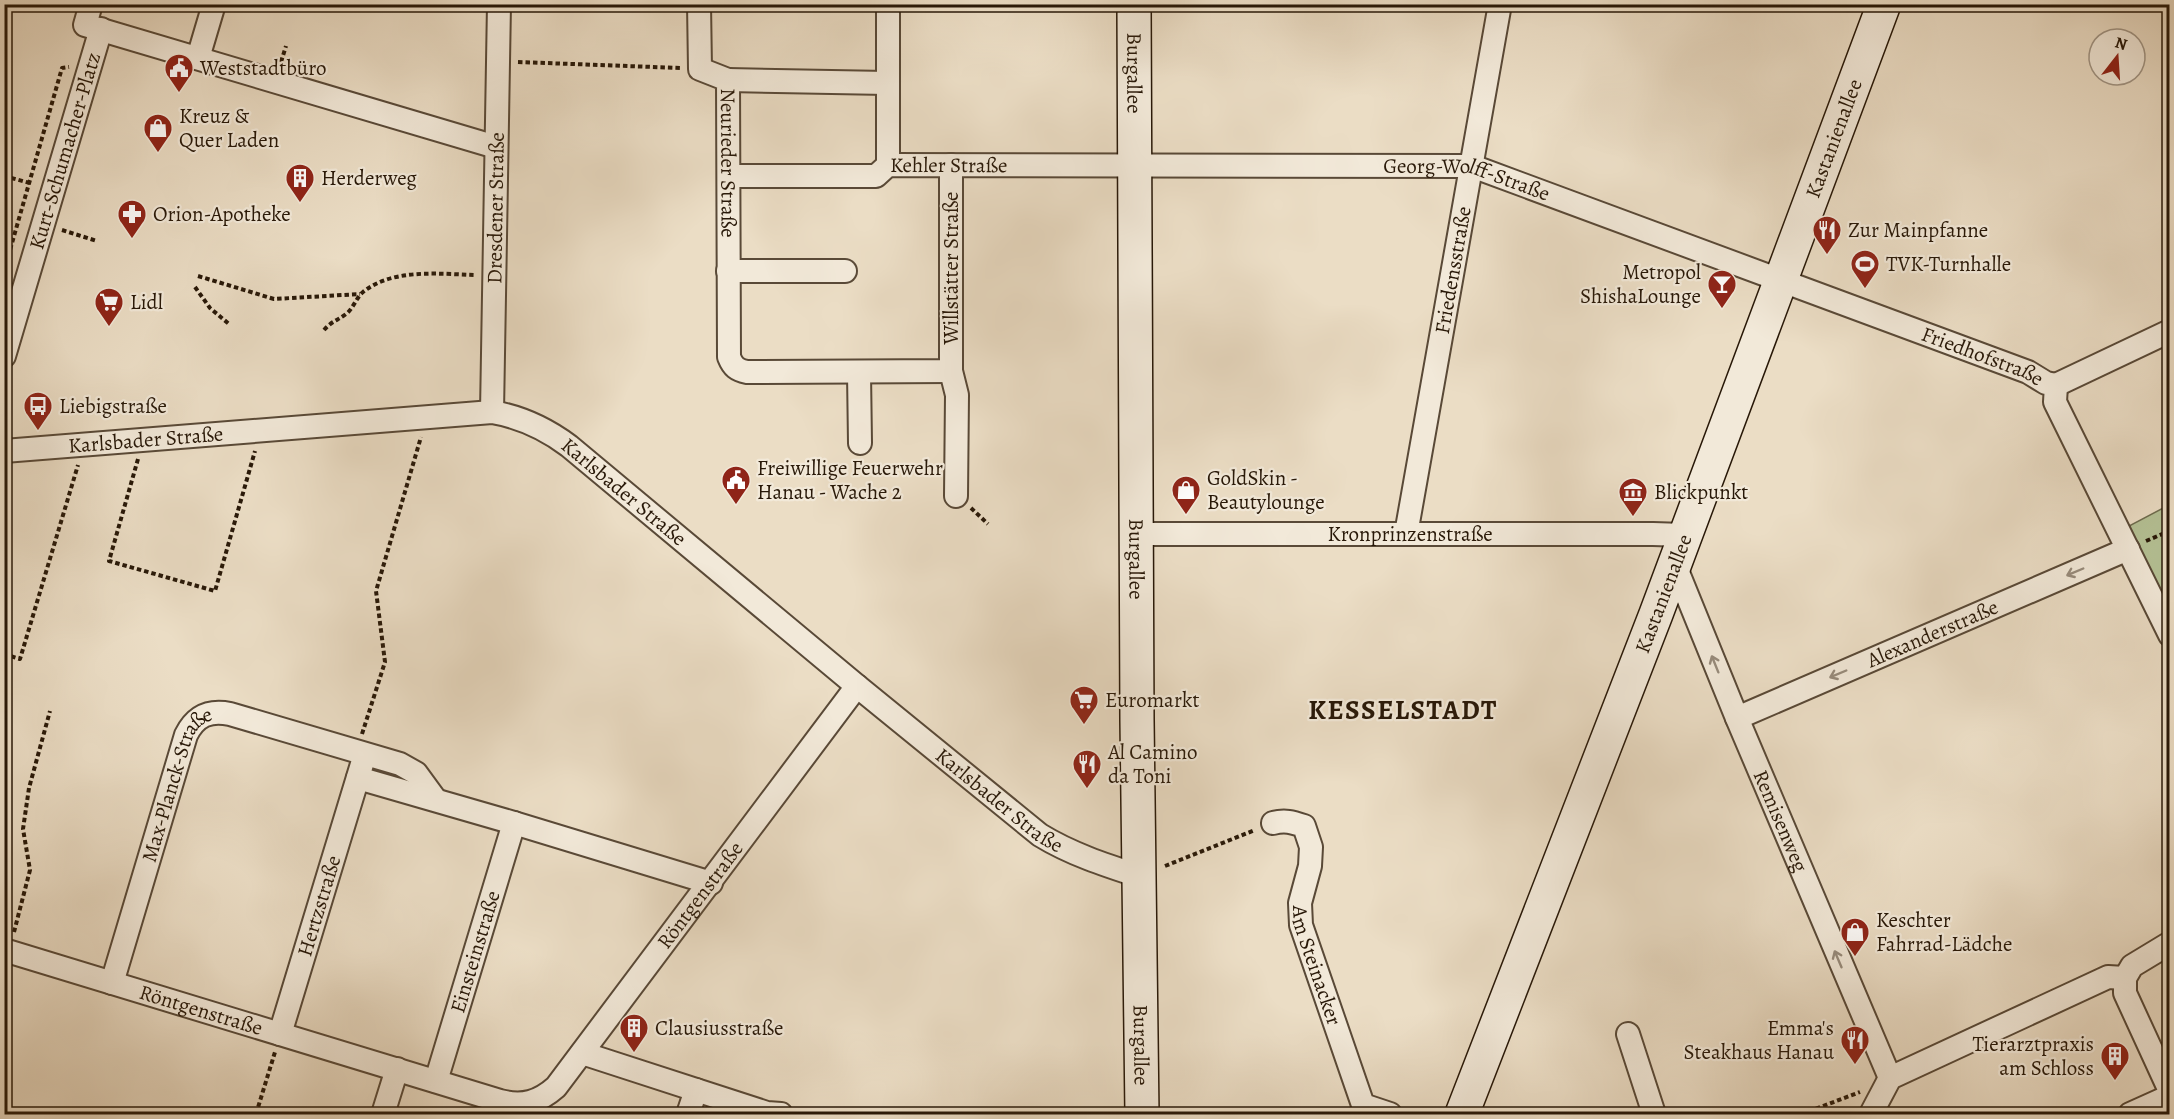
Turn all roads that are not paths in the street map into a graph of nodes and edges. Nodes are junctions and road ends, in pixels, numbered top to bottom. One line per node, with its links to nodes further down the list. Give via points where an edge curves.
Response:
1 (91, 4): 9 (street, via 85,25)
2 (214, 4): 10 (street)
3 (499, 4): 13 (street, Dresdener Straße)
4 (699, 4): 11 (street, Neurieder Straße, via 700,69)
5 (888, 4): 12 (street)
6 (1134, 4): 16 (street, Burgallee)
7 (1500, 4): 17 (street, Friedensstraße)
8 (1884, 4): 21 (street, Kastanienallee)
9 (101, 29): 10 (street, Kurt-Schumacher-Platz); 23 (street, Kurt-Schumacher-Platz)
10 (198, 58): 13 (street, Kurt-Schumacher-Platz)
11 (728, 80): 12 (street); 18 (street, Neurieder Straße)
12 (887, 83): 14 (street)
13 (496, 147): 28 (street, Dresdener Straße)
14 (888, 165): 15 (street, Kehler Straße); 18 (street, Kehler Straße, via 876,176)
15 (951, 165): 16 (street, Kehler Straße); 25 (street, Willstätter Straße)
16 (1135, 166): 17 (street, Georg-Wolff-Straße); 32 (street, Burgallee)
17 (1472, 166): 21 (street, Georg-Wolff-Straße); 33 (street, Friedensstraße)
18 (729, 176): 19 (street, Neurieder Straße)
19 (728, 271): 20 (street); 24 (street, Neurieder Straße)
20 (845, 271)
21 (1782, 283): 27 (street, Friedhofstraße); 34 (street, Kastanienallee)
22 (2169, 331): 27 (street)
23 (4, 356)
24 (732, 365): 26 (street, Willstätter Straße, via 747,372)
25 (951, 371): 26 (street, Willstätter Straße); 31 (street, Willstätter Straße, via 957,395)
26 (859, 373): 29 (street)
27 (2056, 385): 35 (street, Friedhofstraße, via 2055,402)
28 (492, 412): 30 (street, Karlsbader Straße); 37 (street, Karlsbader Straße, via 528,421 554,434)
29 (860, 443)
30 (4, 451)
31 (956, 496)
32 (1136, 534): 33 (street, Kronprinzenstraße); 44 (street, Burgallee)
33 (1406, 534): 34 (street, Kronprinzenstraße)
34 (1679, 549): 38 (street, Remisenweg, one-way to 34); 65 (street, Kastanienallee)
35 (2128, 549): 36 (street, Friedhofstraße); 38 (street, Alexanderstraße, one-way to 38)
36 (2169, 635)
37 (857, 686): 44 (street, Karlsbader Straße, via 1040,835 1084,857); 45 (street, Röntgenstraße)
38 (1737, 718): 54 (street, Remisenweg, one-way to 38)
39 (361, 753): 40 (street); 41 (street, Max-Planck-Straße, via 410,768); 49 (street, Max-Planck-Straße, via 220,712 203,715 191,724)
40 (358, 778): 41 (street); 50 (street, Hertzstraße)
41 (435, 799): 42 (street)
42 (514, 823): 45 (street); 55 (street, Einsteinstraße)
43 (1273, 823): 64 (street, Am Steinacker, via 1304,826 1311,848 1300,903 1301,925 1363,1105)
44 (1139, 876): 63 (street, Burgallee)
45 (711, 883): 52 (street, Röntgenstraße)
46 (2169, 944): 48 (street, via 2132,966)
47 (6, 950): 49 (street, Röntgenstraße)
48 (2124, 978): 54 (street, via 2108,977); 57 (street, via 2125,993)
49 (112, 982): 50 (street, Röntgenstraße)
50 (280, 1034): 53 (street, Röntgenstraße)
51 (1628, 1034): 66 (street)
52 (582, 1053): 56 (street); 59 (street, Röntgenstraße)
53 (397, 1068): 55 (street, Röntgenstraße); 60 (street)
54 (1890, 1078): 67 (street)
55 (435, 1081): 59 (street, Röntgenstraße, via 511,1104)
56 (696, 1090): 61 (street); 62 (street)
57 (2169, 1092)
58 (2169, 1096): 68 (street)
59 (537, 1107)
60 (383, 1114)
61 (688, 1114)
62 (772, 1114)
63 (1142, 1114)
64 (1390, 1114)
65 (1462, 1114)
66 (1654, 1114)
67 (1871, 1114)
68 (2130, 1114)

